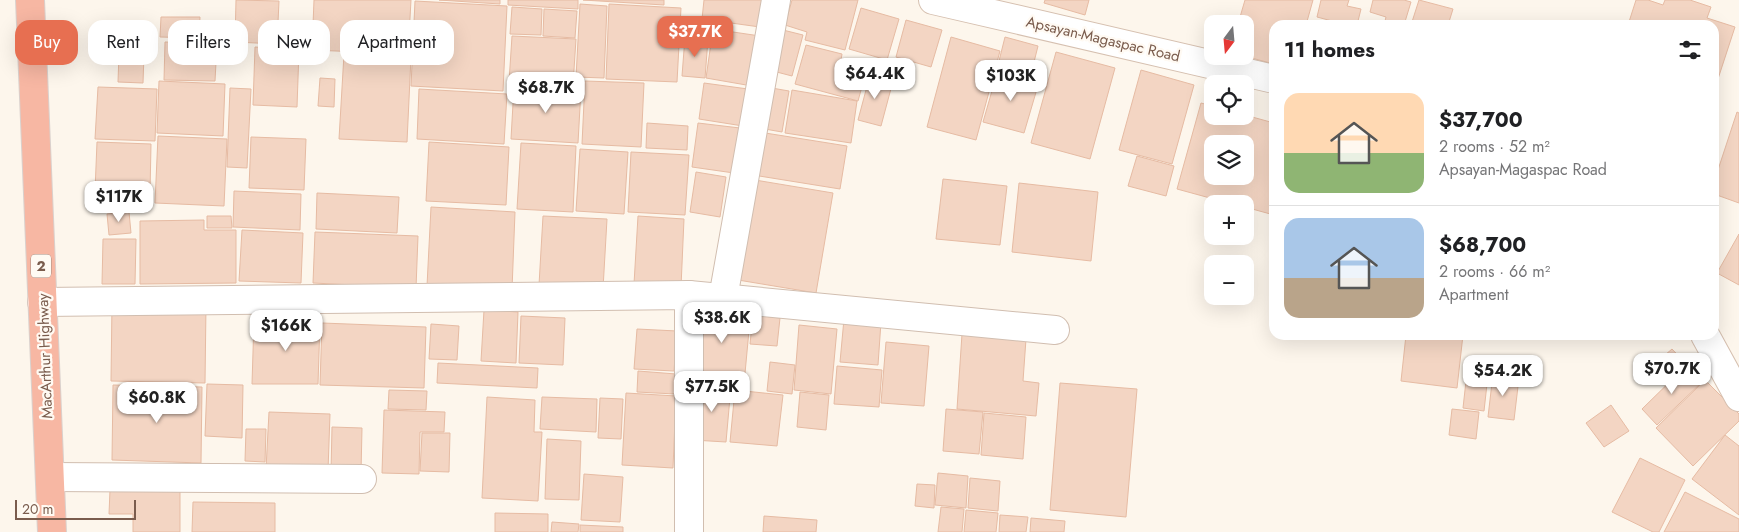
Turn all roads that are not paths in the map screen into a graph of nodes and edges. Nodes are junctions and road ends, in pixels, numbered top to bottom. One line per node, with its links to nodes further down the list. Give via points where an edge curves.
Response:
1 (30, 0): 7 (highway, MacArthur Highway / 2)
2 (776, 0): 6 (street)
3 (933, 0): 4 (street, Apsayan-Magaspac Road)
4 (1269, 78)
5 (689, 294): 6 (street); 7 (street); 14 (street)
6 (723, 298): 8 (street)
7 (42, 302): 11 (highway, MacArthur Highway / 2)
8 (1055, 330)
9 (1708, 340): 10 (street)
10 (1739, 397)
11 (50, 478): 12 (street); 13 (highway, MacArthur Highway / 2)
12 (362, 478)
13 (52, 532)
14 (689, 532)

